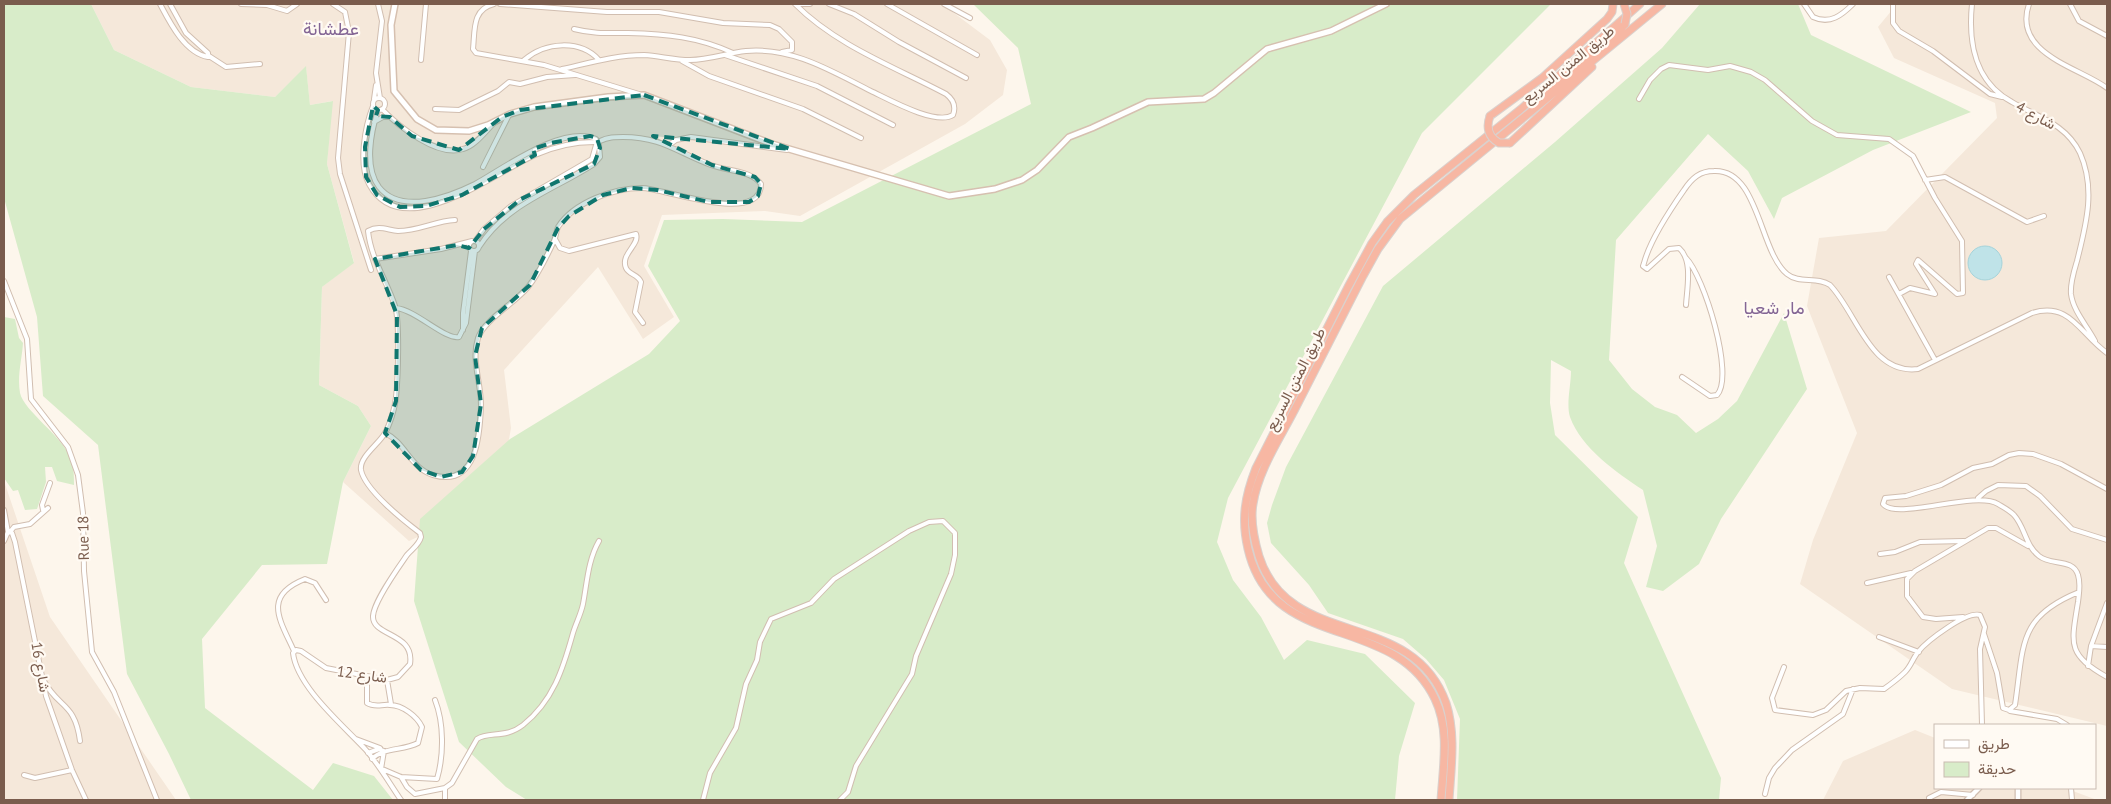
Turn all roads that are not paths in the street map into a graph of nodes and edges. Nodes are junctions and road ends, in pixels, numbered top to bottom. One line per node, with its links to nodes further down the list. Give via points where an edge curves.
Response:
1 (160, 4): 34 (street, via 181,38 202,55)
2 (170, 4): 34 (street, via 186,34)
3 (241, 4): 4 (street, via 267,5 287,11)
4 (297, 4)
5 (333, 4): 81 (street, via 345,12 349,32 338,158 340,174)
6 (378, 4): 45 (street, via 382,21 376,56)
7 (395, 4): 60 (main road, via 391,26 392,79 394,91 408,110 425,126 436,130 460,132)
8 (426, 4): 36 (street)
9 (494, 4): 37 (street, via 486,6 477,15 474,52)
10 (500, 4): 31 (street, via 607,12 659,12 770,26 779,29 792,42 792,50)
11 (796, 4): 12 (street); 31 (street, via 834,36 946,94 954,102 955,110 949,118 941,119 852,82 818,63)
12 (810, 4)
13 (828, 4): 43 (street, via 854,14)
14 (887, 4): 33 (street)
15 (944, 4): 27 (street)
16 (1386, 4): 67 (main road, via 1331,31 1267,49 1204,99 1148,102 1069,137 1033,173 1008,186 943,195)
17 (1614, 4): 44 (highway, via 1607,19)
18 (1624, 4): 52 (highway, bridge, via 1625,24 1554,86)
19 (1640, 4): 56 (highway, طريق المتن السريع)
20 (1662, 4): 35 (highway, طريق المتن السريع)
21 (1804, 4): 22 (street, via 1813,17 1827,20 1840,17)
22 (1853, 4)
23 (1893, 4): 48 (street, via 1893,23 1899,31 1933,51 1990,94)
24 (1972, 4): 48 (street, شارع 4, via 1970,29 1974,55 1984,76)
25 (2029, 4): 46 (street, via 2027,25 2037,45 2060,63)
26 (2070, 4): 29 (street, via 2079,21)
27 (970, 18)
28 (574, 30): 30 (street, via 596,34 673,34 703,40)
29 (2107, 36)
30 (733, 52): 31 (street); 32 (street)
31 (781, 53)
32 (724, 55): 39 (street); 61 (street, via 817,86)
33 (978, 55)
34 (209, 56): 40 (street, via 226,67)
35 (1598, 58): 44 (highway, bridge, via 1583,78 1510,143 1499,143 1490,134 1490,116); 52 (highway, طريق المتن السريع)
36 (421, 60)
37 (524, 60): 38 (street, via 539,51 569,46 585,48); 41 (street)
38 (599, 60): 39 (street, via 644,56); 41 (street)
39 (682, 60): 63 (street, via 709,76 803,109)
40 (260, 64)
41 (562, 69): 42 (street)
42 (580, 75): 47 (street); 55 (street, via 547,77 520,84 509,82 459,110)
43 (966, 78)
44 (1542, 78): 56 (highway, via 1540,86)
45 (376, 83): 49 (street); 51 (street)
46 (2107, 88)
47 (644, 95): 57 (main road, via 534,107); 67 (main road)
48 (2002, 97): 88 (street, شارع 4, via 2056,125 2072,140 2080,155 2087,178 2089,207 2071,294)
49 (380, 98): 51 (street); 54 (street, via 385,102)
50 (1639, 99): 70 (street, via 1650,80 1669,64 1708,70 1730,66 1766,80 1812,120 1837,134 1889,139 1913,156)
51 (374, 100): 53 (street)
52 (1544, 101): 151 (highway, طريق المتن السريع, via 1413,207 1392,230 1363,276 1276,445 1253,503 1256,545 1266,574 1280,593 1307,613 1375,636 1407,652 1419,661 1440,690 1452,730)
53 (373, 106): 54 (street); 68 (street, via 367,132 365,173 373,191 394,205 420,206 462,195)
54 (381, 109): 58 (street); 59 (street)
55 (435, 109)
56 (1520, 109): 150 (highway, طريق المتن السريع, via 1403,204 1372,242 1256,468 1244,509 1245,531 1254,567 1284,608 1314,625 1391,652 1406,661 1426,684 1442,719)
57 (510, 114): 60 (main road); 69 (street)
58 (389, 116): 59 (street); 60 (street, via 422,141 459,150 467,148)
59 (374, 122): 68 (street, via 371,158 374,178 384,192 400,201 430,199 460,190)
60 (494, 122)
61 (893, 125)
62 (572, 138): 64 (street, via 588,136); 65 (street); 68 (street)
63 (861, 138)
64 (597, 142): 65 (street); 66 (street, via 608,138 640,138); 71 (street, via 600,157 594,164)
65 (573, 144): 68 (street)
66 (669, 145): 67 (street, via 680,138 699,138); 74 (street, via 712,166 755,177 761,184 758,196 744,203 710,202 647,188 620,190 602,195 579,208 561,224)
67 (790, 149)
68 (534, 152)
69 (483, 166)
70 (1925, 180): 72 (street, via 1945,177 2027,222); 84 (street, via 1962,242 1963,293 1957,294 1918,260 1916,264 1935,294 1910,288)
71 (552, 184): 75 (street, via 511,206); 77 (street, via 492,229)
72 (2044, 216)
73 (455, 220): 80 (street, via 434,222 424,229 398,231 384,227 369,230)
74 (555, 239): 87 (street, via 560,248 569,251 636,234 625,263 629,272 639,277 641,282 636,312); 92 (street, via 530,285 486,324 479,336 475,356 481,404 471,464 451,476 433,475 421,470 393,437)
75 (474, 241): 76 (street); 77 (street); 78 (street, via 469,244)
76 (457, 245): 78 (street); 80 (street)
77 (479, 247): 78 (street)
78 (472, 250): 86 (street, via 463,330 459,337 448,336 419,316)
79 (1686, 258): 85 (street); 90 (street, via 1683,251 1674,247 1647,269 1643,266 1664,222 1691,180 1704,172 1724,172 1744,187 1783,270 1792,278 1819,280 1830,285 1881,359 1898,369 1912,370); 91 (street, via 1696,271 1715,327 1721,352 1722,389 1717,395 1710,396)
80 (376, 259): 86 (street)
81 (371, 270)
82 (1889, 277): 84 (street)
83 (4, 281): 145 (street, Rue 18, via 26,339 31,399 68,447 78,475 92,652 114,692)
84 (1899, 294): 90 (street)
85 (1686, 305)
86 (396, 308): 92 (street, via 398,380 396,401)
87 (643, 323)
88 (2097, 346): 89 (street); 90 (street, via 2060,311 2046,309)
89 (2107, 353)
90 (1935, 360)
91 (1682, 377)
92 (385, 433): 123 (street, شارع 12, via 362,462 361,472 384,501 421,537 374,610 376,626 400,639 410,655 409,667 398,677)
93 (50, 483): 98 (street)
94 (2107, 489): 95 (street, via 2051,460 2019,453 1973,468 1946,483 1906,496 1885,498 1883,504 1888,508 1901,509)
95 (1978, 498): 100 (street, via 1998,485 2026,486 2072,529); 104 (street, via 2009,510)
96 (48, 508): 98 (street)
97 (4, 510): 99 (street, شارع 16)
98 (43, 510): 99 (street, via 30,524 14,527)
99 (9, 532): 101 (street); 120 (street, شارع 16, via 15,542)
100 (2107, 540)
101 (4, 541)
102 (1964, 541): 104 (street, via 1992,527); 105 (street, via 1920,542); 106 (street)
103 (599, 542): 139 (street, via 589,568 581,614 553,691 518,729 476,739 452,783)
104 (2030, 547): 108 (street, via 2042,558 2075,568 2079,576)
105 (1880, 554)
106 (1911, 573): 107 (street); 111 (street, via 1906,591 1919,613 1927,618)
107 (1867, 583)
108 (2079, 592): 118 (street, via 2074,647); 127 (street, via 2051,607 2032,623 2025,638 2015,705)
109 (326, 600): 116 (street, via 315,583 305,579 284,591 276,612)
110 (2107, 603): 114 (street)
111 (1965, 617): 112 (street, via 1980,615); 117 (street)
112 (1984, 633): 127 (street, via 1997,673 2001,702 2003,708); 128 (street, via 1980,658)
113 (1879, 637): 117 (street)
114 (2091, 646): 115 (street); 118 (street)
115 (2107, 647)
116 (294, 651): 121 (street, شارع 12, via 306,654 326,668); 130 (street, via 293,658 312,692)
117 (1919, 652): 124 (street, via 1905,672 1884,689)
118 (2088, 666): 122 (street)
119 (1784, 667): 124 (street, via 1772,698 1779,712 1820,714)
120 (41, 675): 131 (street, via 48,689 75,718); 136 (street, شارع 16, via 53,720)
121 (366, 677): 123 (street, شارع 12); 126 (street, via 367,703 374,706)
122 (2107, 677)
123 (387, 680): 126 (street)
124 (1853, 689): 141 (street, via 1843,714 1792,750 1775,768)
125 (435, 700): 138 (street, via 442,726 437,778)
126 (391, 704): 132 (street, via 414,716 422,730 419,741 413,746)
127 (2009, 710): 129 (street, via 2057,719)
128 (1982, 724)
129 (2065, 724)
130 (354, 738): 132 (street); 133 (street)
131 (80, 741)
132 (383, 750): 133 (street); 134 (street); 135 (street)
133 (368, 753): 134 (street)
134 (372, 759): 135 (street)
135 (379, 768): 138 (street); 146 (street)
136 (72, 770): 137 (street, via 35,778); 144 (street, شارع 16)
137 (24, 775)
138 (401, 777): 139 (street, via 406,788 415,794)
139 (444, 788): 147 (street)
140 (1978, 789): 142 (street)
141 (1764, 794)
142 (1973, 795): 143 (street, via 1941,792); 152 (street)
143 (1929, 798)
144 (86, 800)
145 (157, 800)
146 (401, 800)
147 (445, 800)
148 (703, 800): 149 (street, via 710,773 736,728 746,684 771,619 811,604 834,579 909,532 929,522 943,521 955,533 951,574 916,656 912,674 856,766 848,792)
149 (840, 800)
150 (1441, 800)
151 (1448, 800)
152 (1967, 800)

